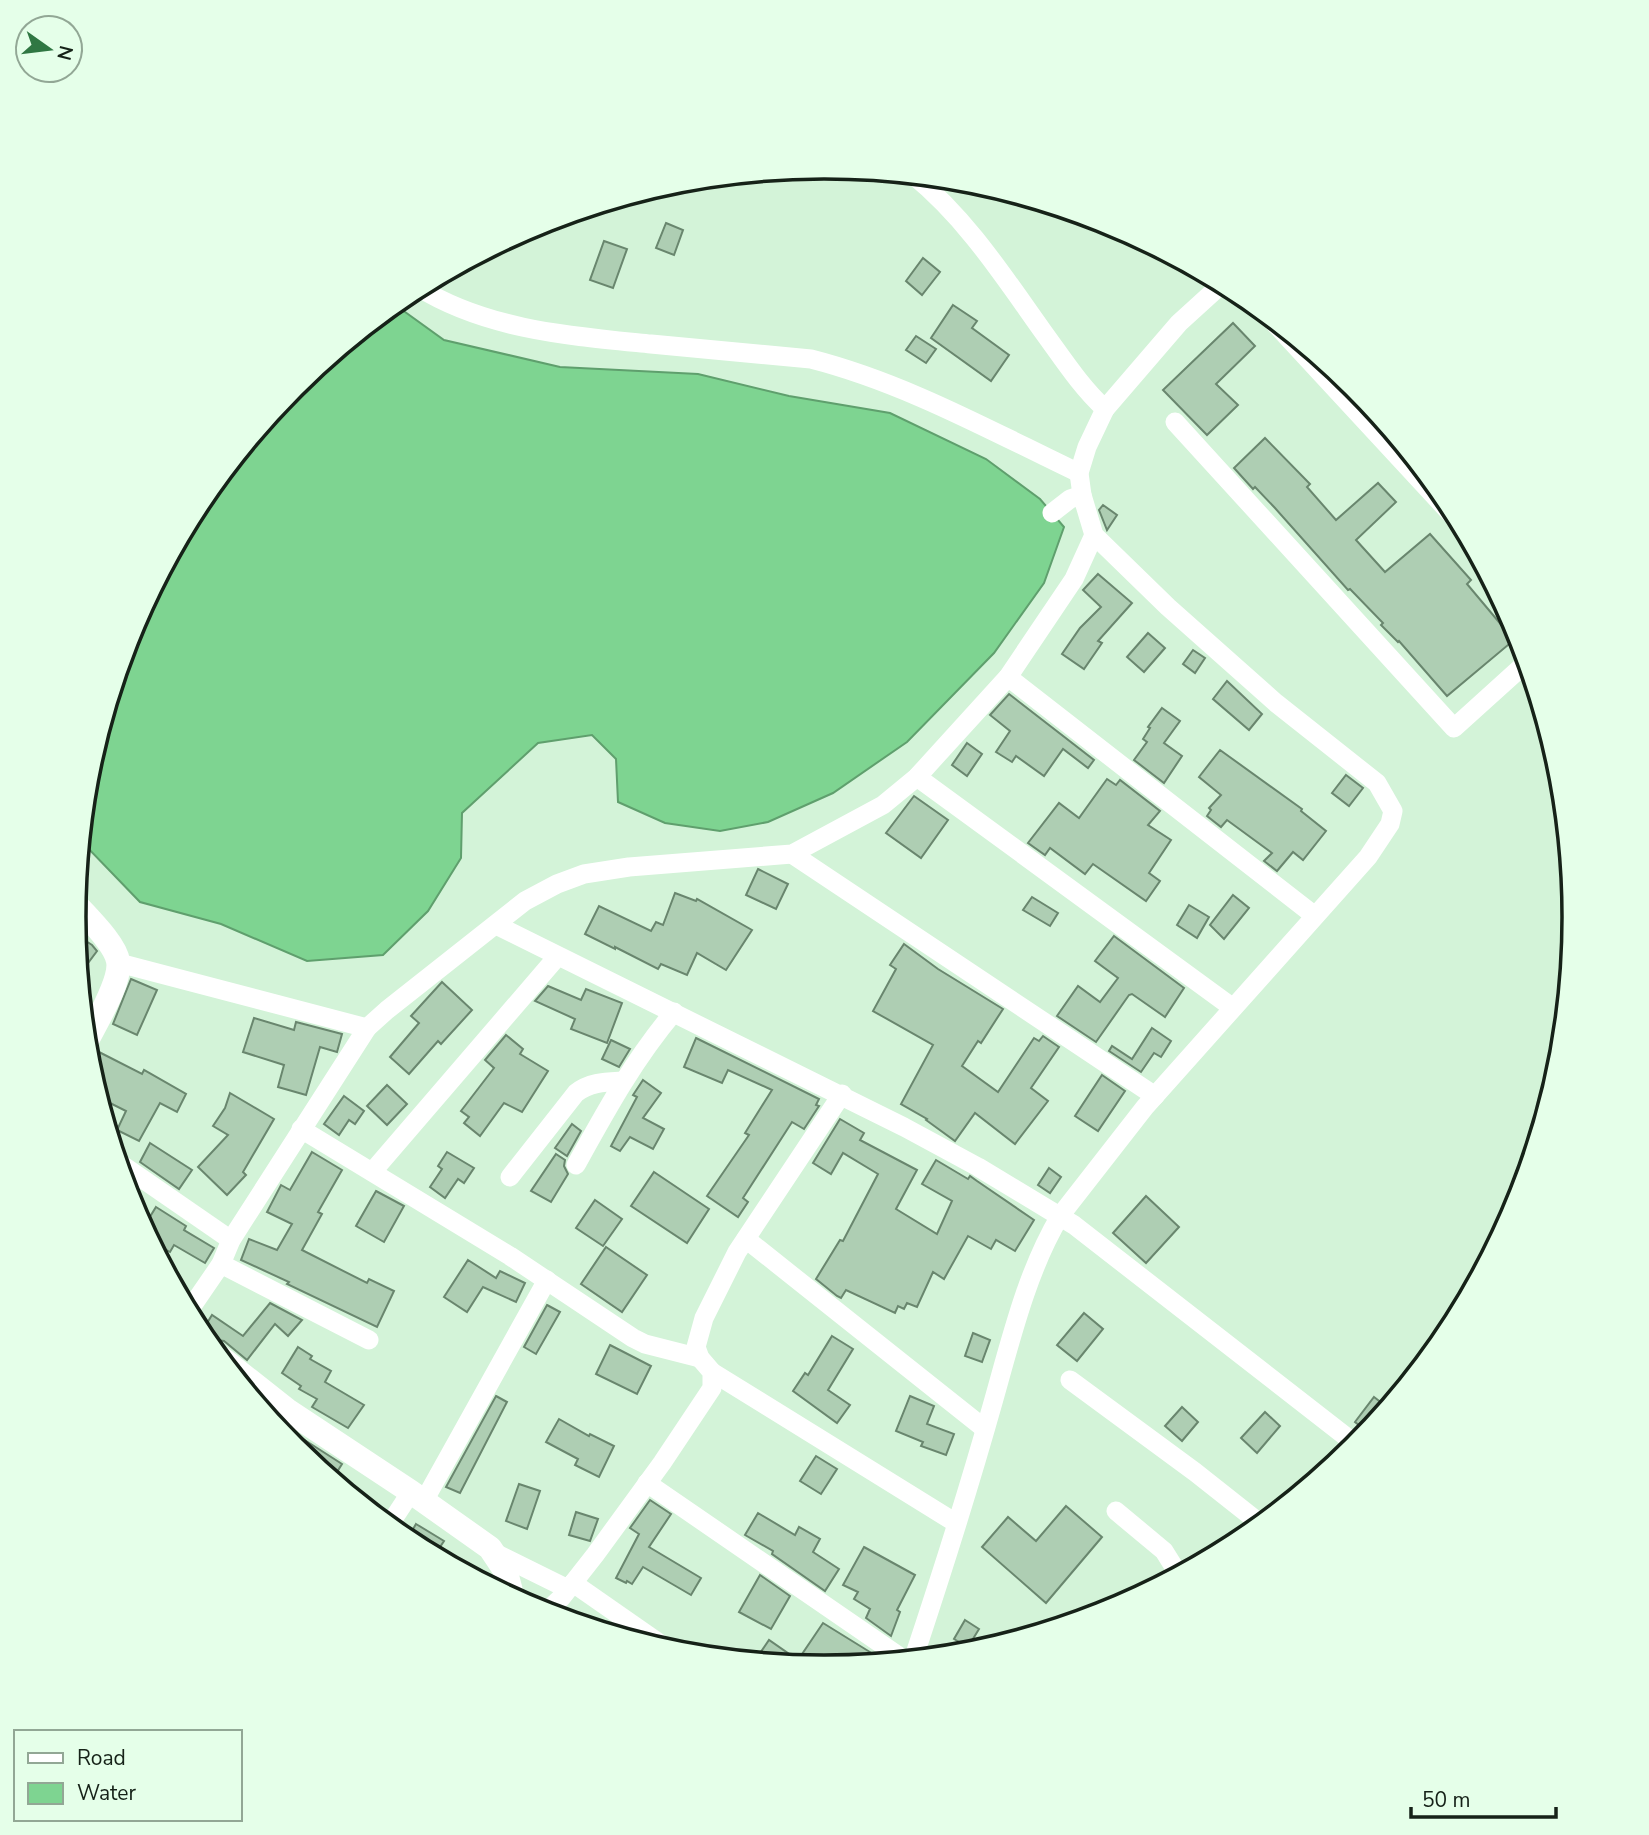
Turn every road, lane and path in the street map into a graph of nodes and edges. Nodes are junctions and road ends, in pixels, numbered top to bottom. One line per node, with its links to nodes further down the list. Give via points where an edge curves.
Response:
1 (925, 186): 5 (street, via 959,217)
2 (1215, 291): 5 (street, via 1178,323)
3 (430, 293): 7 (street, via 497,322 585,337 811,359 841,367 885,381)
4 (1305, 356): 8 (street)
5 (1105, 410): 7 (street)
6 (1175, 422): 12 (street, via 1454,728)
7 (1079, 473): 9 (street)
8 (1422, 483)
9 (1082, 495): 10 (street); 11 (street)
10 (1052, 513)
11 (1094, 535): 13 (street, via 1074,579); 17 (street, via 1168,607 1276,703 1377,783 1388,798 1393,811 1390,824 1368,857)
12 (1520, 669)
13 (1008, 677): 14 (street); 17 (street)
14 (917, 777): 15 (street, via 883,805); 21 (street)
15 (792, 854): 18 (street, via 584,874 525,901); 27 (street)
16 (86, 916): 20 (main road)
17 (1315, 916): 21 (street)
18 (496, 925): 19 (street); 24 (street)
19 (557, 957): 22 (street); 31 (street)
20 (119, 963): 23 (main road, via 115,983); 24 (street)
21 (1233, 1008): 27 (street)
22 (674, 1012): 25 (street); 26 (street)
23 (94, 1026)
24 (367, 1027): 28 (street)
25 (623, 1081): 29 (street); 32 (street, via 584,1086)
26 (842, 1094): 33 (street); 34 (street)
27 (1155, 1096): 33 (street)
28 (301, 1129): 31 (street); 35 (street)
29 (576, 1164)
30 (131, 1171): 35 (street)
31 (373, 1171): 37 (street)
32 (510, 1177)
33 (1060, 1216): 43 (street, via 1013,1328); 44 (street)
34 (746, 1239): 40 (street, via 697,1337 696,1348); 43 (street)
35 (232, 1240): 36 (street)
36 (221, 1264): 38 (street); 39 (street)
37 (547, 1280): 40 (street, via 633,1338); 46 (street)
38 (194, 1303)
39 (369, 1340)
40 (706, 1365): 45 (street, via 712,1388); 50 (street)
41 (1070, 1380): 49 (street)
42 (281, 1418): 46 (main road)
43 (985, 1429): 50 (street)
44 (1348, 1439)
45 (647, 1483): 54 (street); 58 (street)
46 (417, 1497): 48 (street); 51 (main road)
47 (1116, 1511): 52 (street, via 1164,1551)
48 (396, 1519)
49 (1254, 1519)
50 (956, 1523): 57 (street)
51 (492, 1552): 53 (main road); 54 (street)
52 (1174, 1568)
53 (509, 1585)
54 (571, 1586): 55 (street); 56 (street)
55 (553, 1604)
56 (644, 1634)
57 (916, 1651)
58 (894, 1653)

